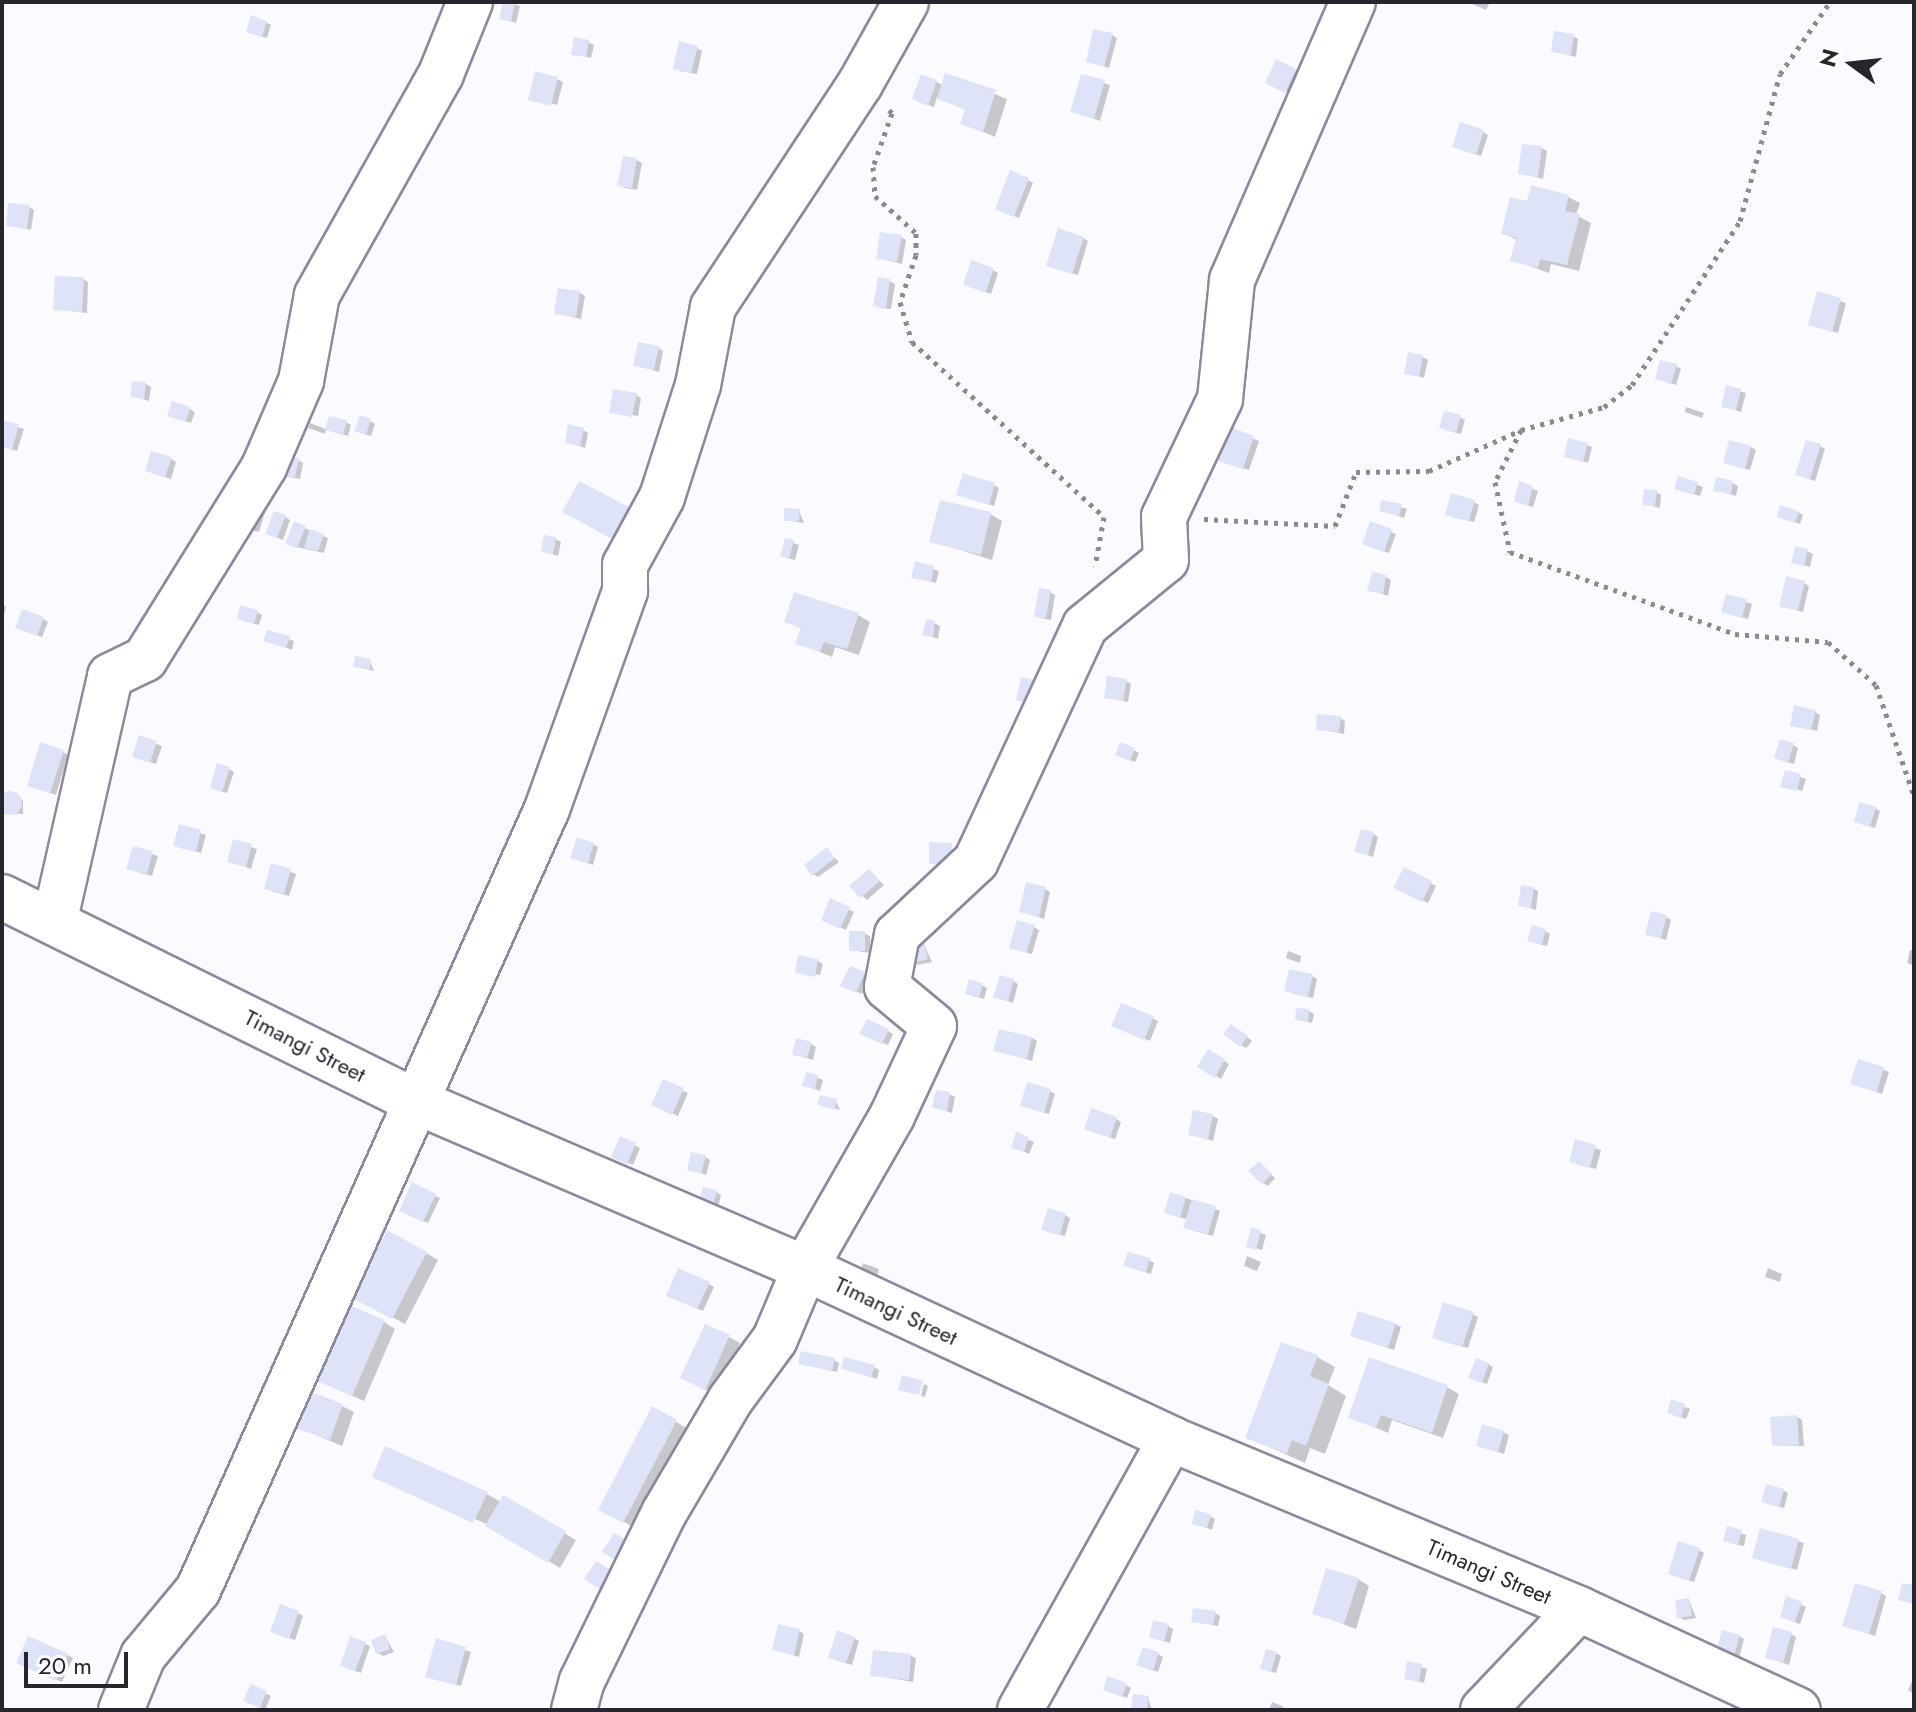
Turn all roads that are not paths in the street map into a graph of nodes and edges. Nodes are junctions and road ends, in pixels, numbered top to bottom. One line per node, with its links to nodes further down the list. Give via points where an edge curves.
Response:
1 (470, 2): 5 (street, via 441,74 317,295 301,381 264,467 145,659 110,676)
2 (906, 2): 6 (street, via 860,84 713,307 698,385 662,497 625,565 625,591 547,809)
3 (1353, 2): 7 (street, via 1232,280 1220,399 1164,517 1166,560 1085,626 976,861 897,935 887,987 934,1026 892,1116)
4 (2, 897): 5 (street, Timangi Street)
5 (55, 919): 6 (street, Timangi Street)
6 (417, 1102): 7 (street, Timangi Street); 10 (street, via 198,1590 143,1656)
7 (805, 1268): 8 (street, Timangi Street); 11 (street, via 775,1339 731,1399 664,1513 582,1681)
8 (1171, 1439): 9 (street, Timangi Street); 12 (street)
9 (1579, 1609): 13 (street); 14 (street, Timangi Street)
10 (121, 1710)
11 (574, 1710)
12 (1020, 1710)
13 (1483, 1710)
14 (1798, 1710)

